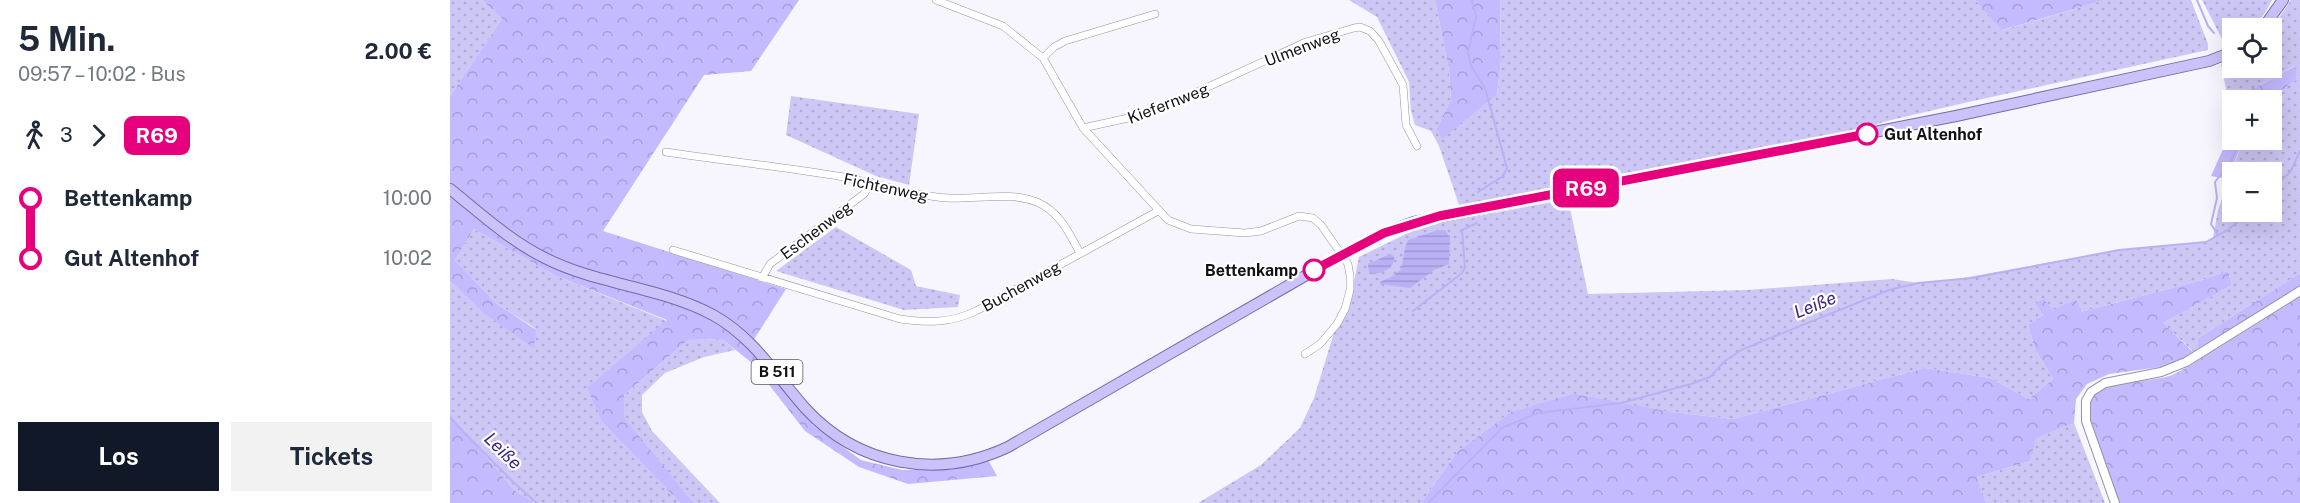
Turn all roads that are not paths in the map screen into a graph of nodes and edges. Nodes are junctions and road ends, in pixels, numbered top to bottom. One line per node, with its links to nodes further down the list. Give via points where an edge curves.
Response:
1 (936, 0): 6 (street, via 1003,26)
2 (2283, 0): 4 (main road)
3 (1155, 14): 6 (street, via 1065,41)
4 (2270, 18)
5 (2222, 56): 16 (main road, B 511, via 1956,116 1439,216 1394,229)
6 (1043, 58): 8 (street)
7 (1218, 84): 8 (street, Kiefernweg, via 1144,116); 9 (street, Ulmenweg, via 1306,42 1344,30 1366,28 1379,41 1403,85 1406,125)
8 (1083, 129): 13 (street)
9 (1417, 146)
10 (666, 152): 11 (street, Fichtenweg)
11 (871, 182): 15 (street, Fichtenweg, via 948,199 1015,197 1035,202 1055,214); 17 (street, Eschenweg, via 864,194 770,264)
12 (450, 189): 16 (main road, B 511, via 510,238 546,259 675,300 717,318 758,350 806,408 841,438 879,456 920,464 964,463 1008,447)
13 (1158, 211): 15 (street, Buchenweg); 16 (street, via 1168,220 1191,229 1245,233 1261,231 1294,216 1307,216 1321,225)
14 (673, 250): 17 (street, Buchenweg)
15 (1080, 253): 17 (street, Buchenweg, via 976,311 938,322 900,319)
16 (1343, 254): 19 (street, via 1350,276 1345,309 1327,337)
17 (762, 278)
18 (2300, 291): 20 (street, via 2189,360 2161,372 2105,383 2091,392 2084,409 2086,421)
19 (1305, 354)
20 (2115, 503)

